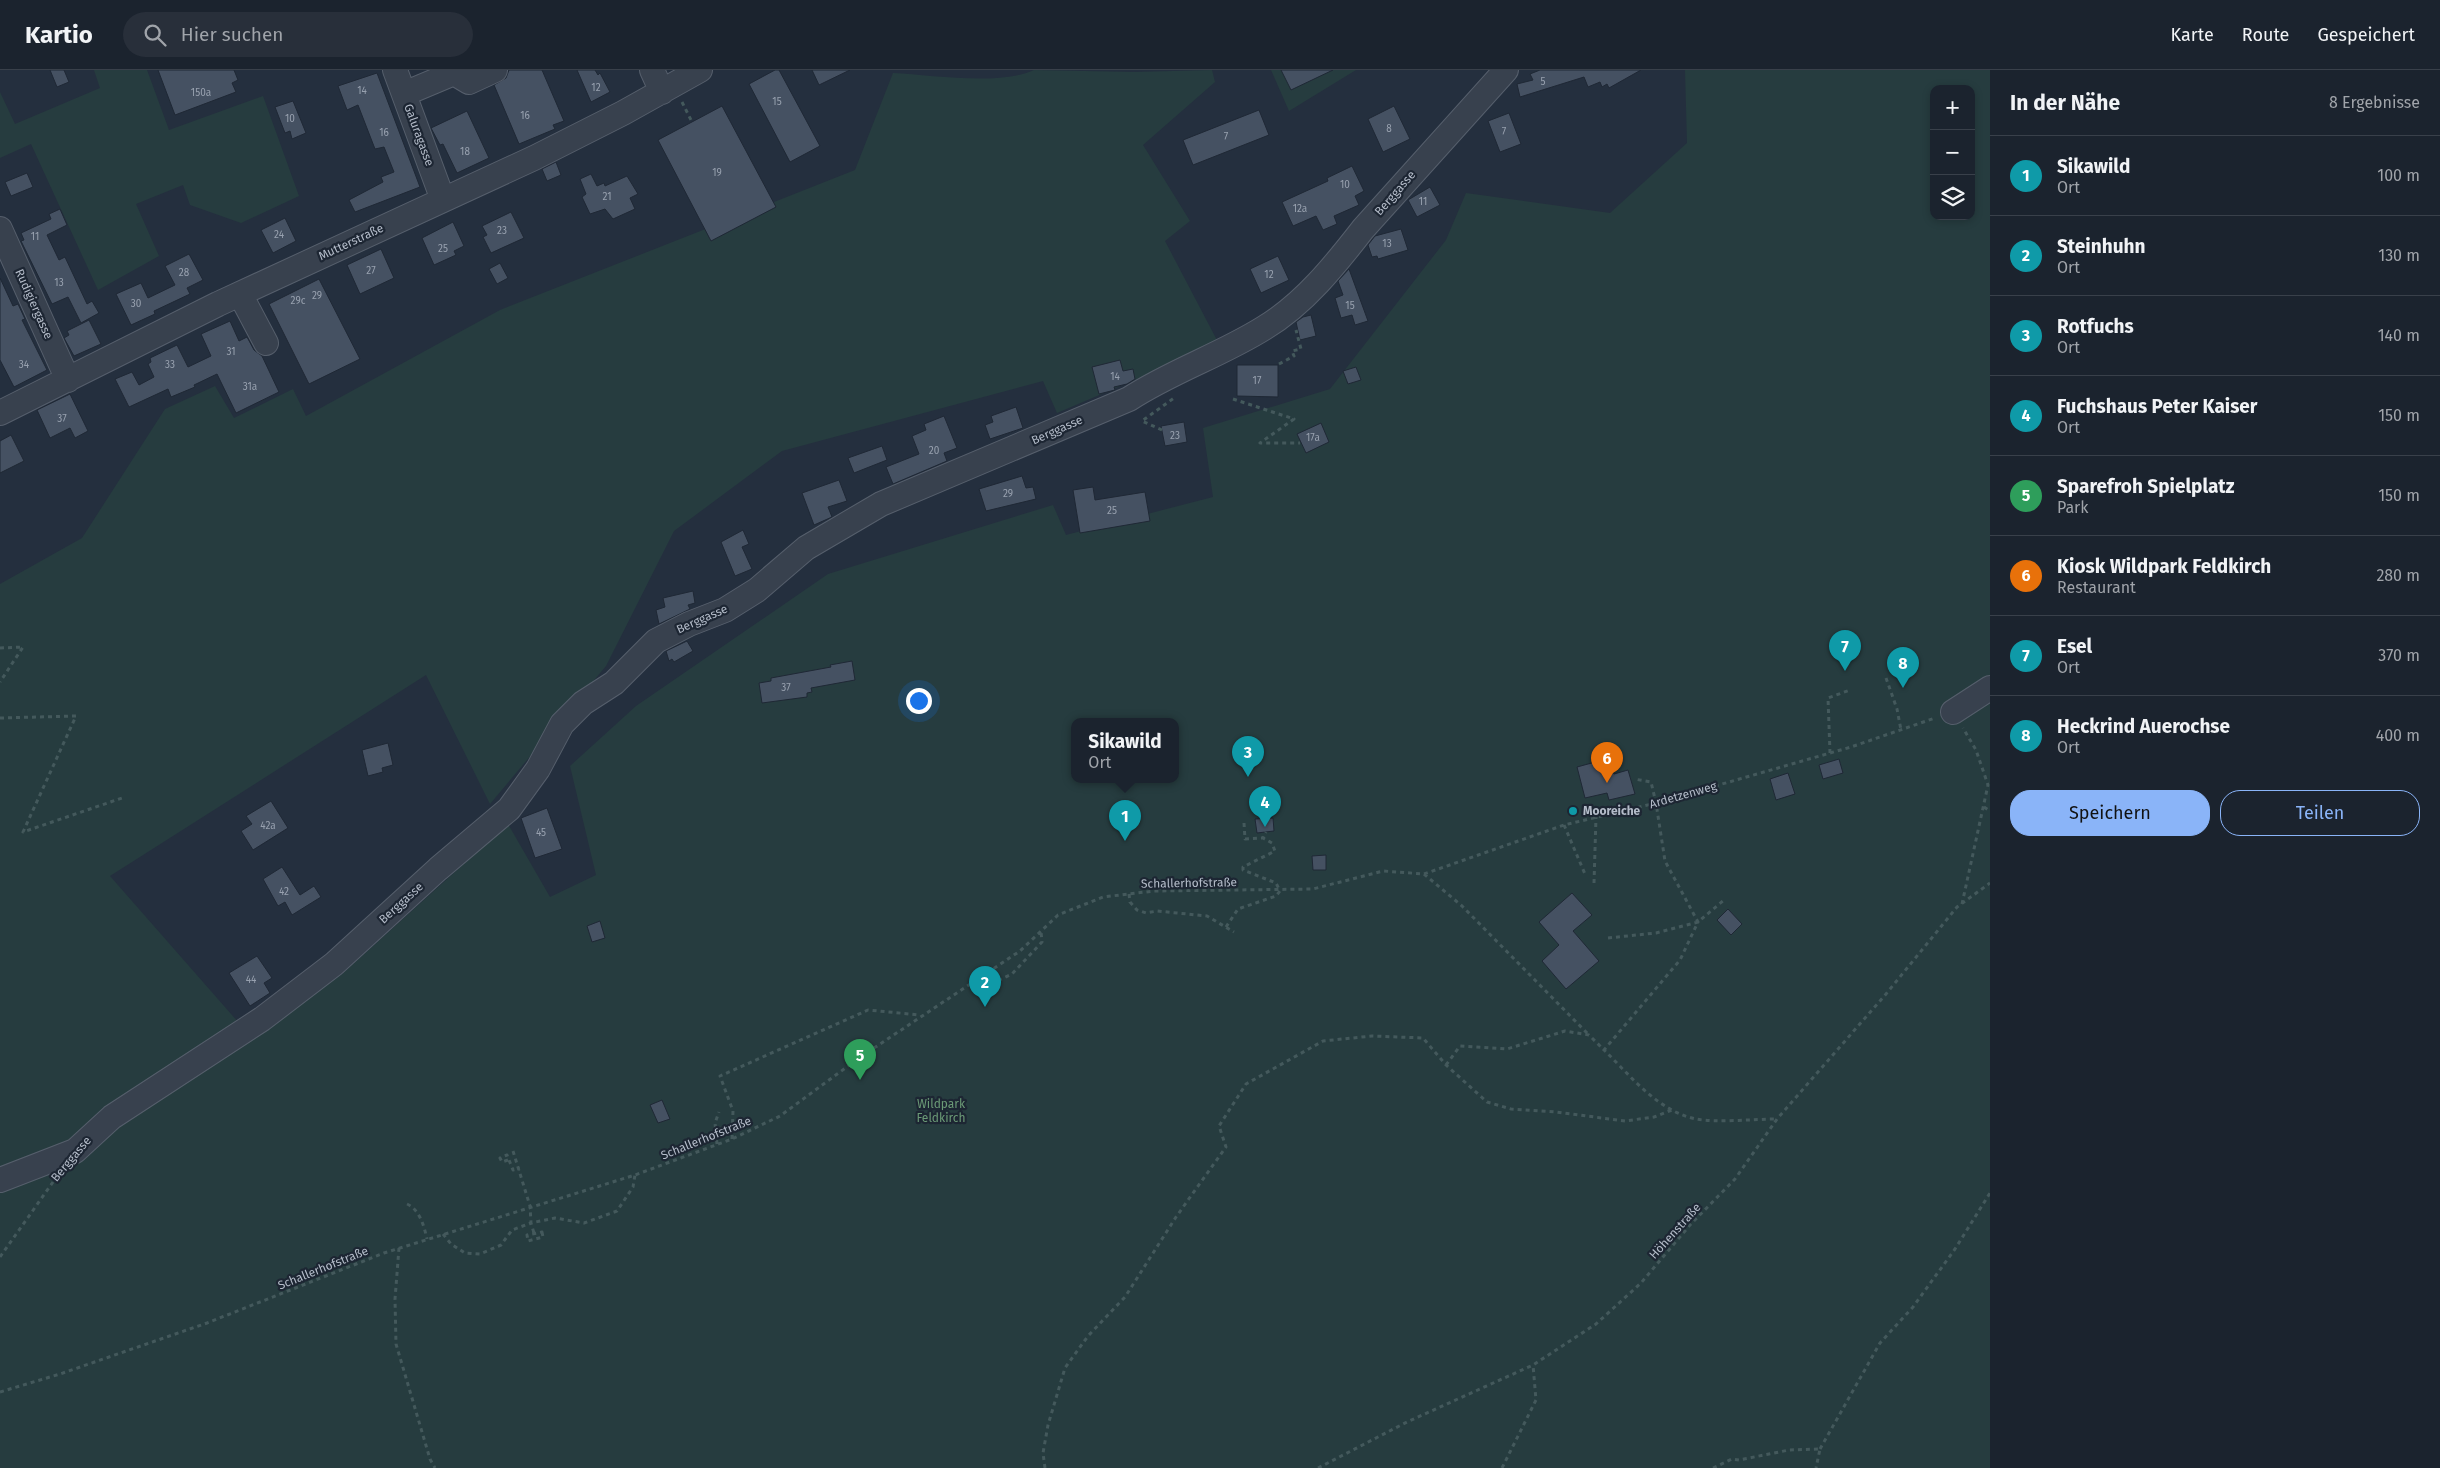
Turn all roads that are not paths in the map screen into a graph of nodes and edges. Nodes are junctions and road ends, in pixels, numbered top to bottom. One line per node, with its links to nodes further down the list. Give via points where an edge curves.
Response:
1 (395, 70): 7 (street, Galuragasse)
2 (495, 70): 7 (street, via 469,82 454,73)
3 (652, 70): 6 (street)
4 (700, 70): 6 (street, Mutterstraße)
5 (1506, 70): 16 (street, Berggasse, via 1345,252 1288,311 1248,338 1152,384 1129,399 881,504 806,548 757,590 725,610 656,641 614,683 583,703 562,724 538,769 509,809 334,964 262,1019 112,1117 76,1151)
6 (662, 92): 8 (street, Mutterstraße, via 534,158)
7 (404, 94): 8 (street, Galuragasse)
8 (443, 200): 10 (street, Mutterstraße)
9 (0, 229): 12 (street, Rudigiergasse)
10 (240, 294): 11 (street); 12 (street, Mutterstraße)
11 (266, 343)
12 (68, 380): 13 (street, Mutterstraße)
13 (0, 413)
14 (1990, 688): 15 (street)
15 (1953, 712)
16 (0, 1180)

